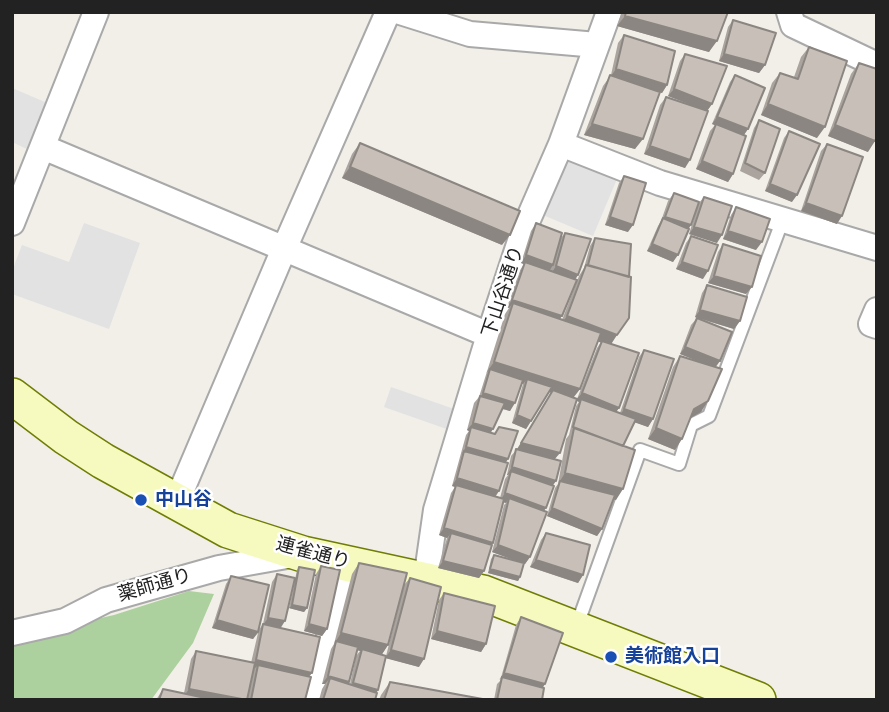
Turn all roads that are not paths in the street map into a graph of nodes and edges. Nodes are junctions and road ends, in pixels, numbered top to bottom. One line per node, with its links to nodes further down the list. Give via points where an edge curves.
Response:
1 (96, 12): 9 (street)
2 (388, 12): 13 (street)
3 (400, 12): 6 (street, via 470,34)
4 (610, 12): 6 (street, 下山谷通り)
5 (789, 12): 7 (street, via 793,25)
6 (597, 45): 8 (street, 下山谷通り)
7 (877, 65)
8 (561, 144): 10 (street, via 660,183); 16 (street, 下山谷通り, via 524,229)
9 (43, 147): 11 (street); 13 (street)
10 (783, 219): 12 (street); 22 (lane, via 709,416 691,425 679,464 640,450)
11 (12, 223)
12 (877, 248)
13 (284, 249): 16 (street); 18 (street)
14 (877, 310): 15 (street, via 871,324)
15 (877, 326)
16 (489, 335): 21 (street, 下山谷通り, via 436,510)
17 (12, 396): 18 (main road, 連雀通り, via 103,461)
18 (177, 501): 19 (main road, 連雀通り, via 228,530)
19 (303, 554): 20 (main road, 連雀通り); 23 (street, 薬師通り, via 148,588 106,600 65,621)
20 (348, 564): 21 (main road, 連雀通り); 25 (street)
21 (426, 580): 22 (main road, 連雀通り, via 483,593)
22 (576, 628): 24 (main road, 連雀通り)
23 (12, 633)
24 (737, 696)
25 (312, 700)

